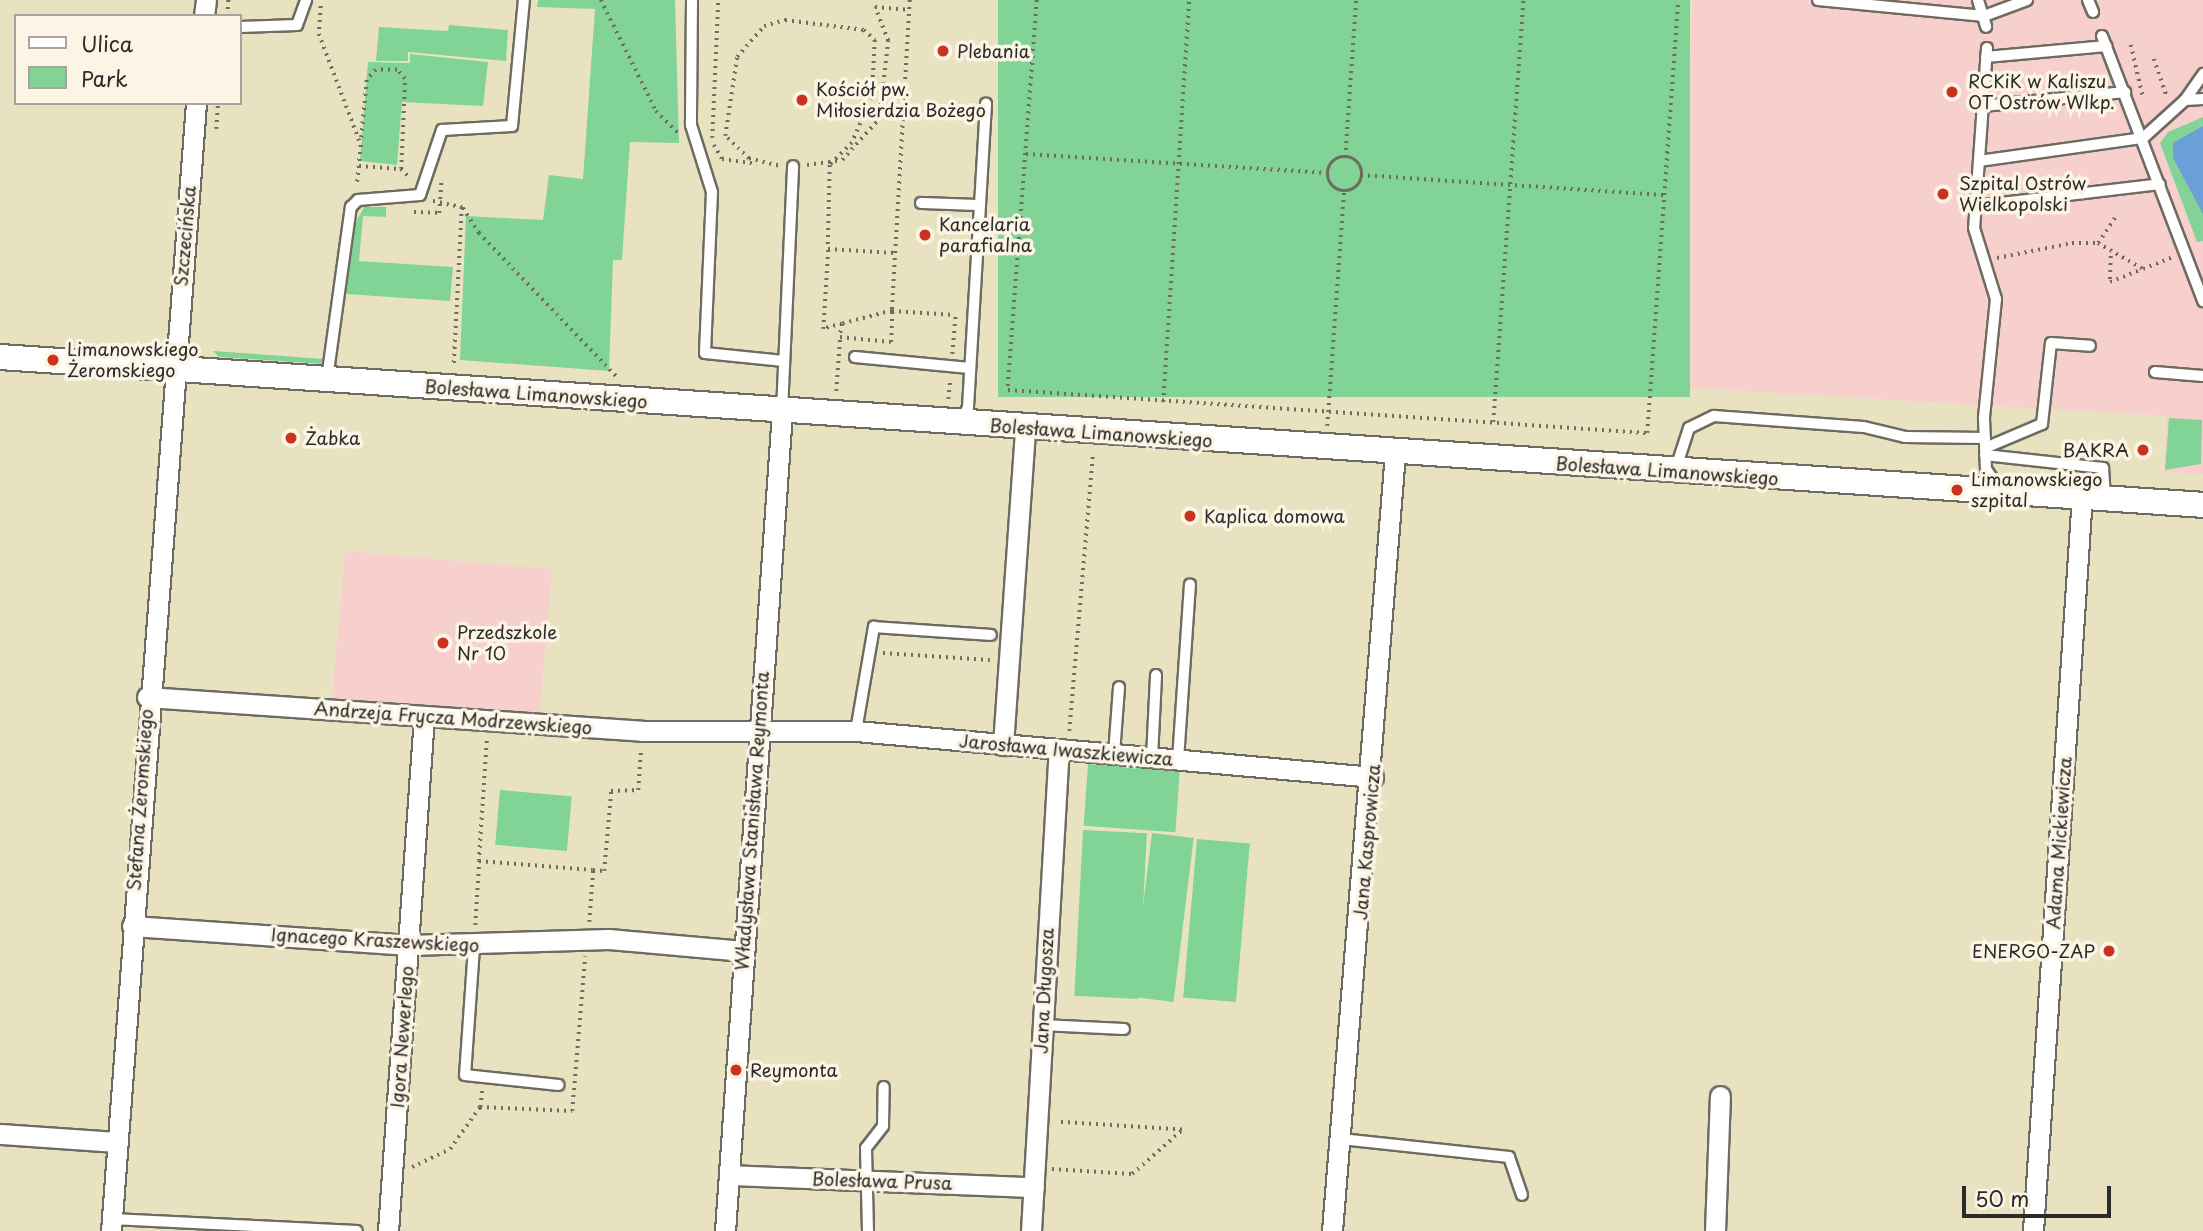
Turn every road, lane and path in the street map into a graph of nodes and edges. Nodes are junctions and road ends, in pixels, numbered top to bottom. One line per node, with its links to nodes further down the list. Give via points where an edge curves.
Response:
1 (306, 0): 20 (lane, via 297,25)
2 (321, 0): 34 (path, via 319,34)
3 (524, 0): 48 (lane, via 512,126 442,130)
4 (601, 0): 35 (path, via 656,111)
5 (692, 0): 35 (lane, via 691,125)
6 (718, 0): 41 (path, via 712,141 722,159)
7 (911, 0): 17 (path)
8 (1037, 0): 36 (path)
9 (1189, 0): 39 (path)
10 (1356, 0): 37 (path)
11 (1523, 0): 46 (path)
12 (1678, 0): 50 (path)
13 (1818, 0): 19 (lane)
14 (1978, 0): 19 (lane)
15 (2026, 0): 19 (lane)
16 (2088, 0): 18 (lane)
17 (910, 10): 40 (path, via 875,8 888,41 879,119 865,140); 59 (path)
18 (2093, 12)
19 (1984, 16): 21 (lane)
20 (242, 27)
21 (1986, 27)
22 (2132, 45): 32 (path)
23 (2154, 59): 31 (path)
24 (2203, 74): 27 (lane)
25 (2125, 92): 30 (lane); 30 (lane, via 2104,41 1987,52); 33 (lane)
26 (2203, 99): 27 (lane)
27 (2185, 100): 31 (lane)
28 (986, 104): 52 (lane)
29 (196, 105): 73 (street, Szczecińska)
30 (1983, 106): 38 (lane)
31 (2173, 113): 32 (lane)
32 (2152, 124): 33 (lane)
33 (2143, 138): 38 (lane); 47 (lane)
34 (361, 145): 43 (path, via 359,166); 43 (path, via 368,80 376,70 397,69 405,79)
35 (699, 154): 71 (lane, via 712,192 705,353)
36 (1026, 154): 39 (path); 79 (path, via 1008,390)
37 (1345, 157): 44 (path); 45 (path, via 1355,161)
38 (1979, 160): 53 (lane)
39 (1178, 163): 44 (path); 79 (path)
40 (830, 165): 41 (path, via 866,119 875,40 840,22 785,20 749,40 737,57 726,99 725,136 733,150); 42 (path); 57 (path)
41 (768, 166): 42 (path)
42 (793, 166): 71 (lane)
43 (401, 169): 48 (path)
44 (1328, 173): 49 (path, via 1333,187)
45 (1361, 175): 46 (path); 49 (path)
46 (1509, 184): 50 (path); 82 (path)
47 (2160, 184): 53 (lane); 58 (lane)
48 (423, 191): 54 (path, via 440,205); 76 (lane, via 407,200 358,200 351,207)
49 (1344, 191): 81 (path)
50 (1666, 195): 82 (path, via 1647,433)
51 (921, 203): 52 (lane)
52 (979, 205): 72 (lane)
53 (1976, 206): 61 (lane)
54 (462, 207): 77 (path); 78 (path, via 479,233 619,378)
55 (2117, 215): 56 (path)
56 (2098, 243): 60 (path); 61 (path, via 2042,245)
57 (828, 249): 59 (path); 66 (path, via 823,329)
58 (2185, 252): 62 (path); 63 (lane)
59 (895, 253): 64 (path)
60 (2111, 256): 62 (path); 62 (path, via 2110,282)
61 (1984, 262): 86 (lane, via 1996,299)
62 (2143, 269)
63 (2203, 301)
64 (892, 311): 65 (path); 66 (path)
65 (955, 315)
66 (842, 324): 67 (path)
67 (840, 337)
68 (2090, 346): 86 (lane, via 2051,344 2042,424)
69 (0, 356): 73 (street, Bolesława Limanowskiego)
70 (855, 357): 72 (lane)
71 (783, 361): 80 (lane)
72 (969, 368): 83 (lane, via 968,407)
73 (173, 369): 76 (street, Bolesława Limanowskiego); 99 (street, Stefana Żeromskiego)
74 (2155, 372): 75 (lane)
75 (2203, 376)
76 (327, 379): 77 (street, Bolesława Limanowskiego)
77 (453, 388): 78 (street, Bolesława Limanowskiego)
78 (619, 399): 80 (street, Bolesława Limanowskiego)
79 (1163, 402): 81 (path)
80 (782, 411): 83 (street, Bolesława Limanowskiego); 103 (street, Władysława Stanisława Reymonta)
81 (1328, 414): 82 (path)
82 (1493, 422)
83 (960, 423): 84 (street, Bolesława Limanowskiego)
84 (1025, 428): 85 (street, Bolesława Limanowskiego); 104 (street)
85 (1095, 433): 87 (street, Bolesława Limanowskiego); 105 (path)
86 (1985, 447): 88 (lane, via 1905,438 1864,427 1714,416 1689,428); 89 (lane, via 1986,470); 90 (lane, via 2103,468)
87 (1395, 453): 88 (street, Bolesława Limanowskiego); 109 (street, Jana Kasprowicza)
88 (1675, 471): 89 (street, Bolesława Limanowskiego)
89 (2001, 492): 90 (street, Bolesława Limanowskiego)
90 (2094, 497): 91 (street, Bolesława Limanowskiego); 139 (street, Adama Mickiewicza)
91 (2203, 505)
92 (1190, 584): 108 (lane)
93 (991, 635): 94 (lane, via 874,627); 95 (path)
94 (870, 652): 95 (path); 102 (lane)
95 (991, 660): 96 (path)
96 (989, 673)
97 (1156, 675): 107 (lane)
98 (1119, 687): 106 (lane)
99 (147, 697): 100 (street, Andrzeja Frycza Modrzewskiego); 112 (street, Stefana Żeromskiego)
100 (424, 716): 101 (street, Andrzeja Frycza Modrzewskiego); 113 (street, Igora Newerlego)
101 (489, 721): 103 (street, Andrzeja Frycza Modrzewskiego); 110 (path)
102 (856, 732): 103 (street, Jarosława Iwaszkiewicza); 104 (street, Jarosława Iwaszkiewicza)
103 (758, 734): 115 (street, Władysława Stanisława Reymonta)
104 (1003, 745): 105 (street, Jarosława Iwaszkiewicza)
105 (1063, 751): 106 (street, Jarosława Iwaszkiewicza); 116 (street, Jana Długosza)
106 (1114, 755): 107 (street, Jarosława Iwaszkiewicza)
107 (1152, 758): 108 (street, Jarosława Iwaszkiewicza)
108 (1178, 760): 109 (street, Jarosława Iwaszkiewicza)
109 (1373, 777): 124 (street, Jana Kasprowicza)
110 (479, 861): 111 (path); 114 (path)
111 (593, 870)
112 (132, 926): 113 (street, Ignacego Kraszewskiego); 125 (street, Stefana Żeromskiego)
113 (409, 945): 114 (street, Ignacego Kraszewskiego); 126 (street, Igora Newerlego)
114 (474, 947): 115 (street, Ignacego Kraszewskiego, via 609,939); 118 (lane, via 465,1075)
115 (743, 951): 127 (street, Władysława Stanisława Reymonta)
116 (1042, 1024): 117 (lane); 122 (street, Jana Długosza)
117 (1124, 1029)
118 (484, 1077): 119 (lane); 126 (path, via 480,1107 450,1149 416,1167)
119 (558, 1084)
120 (884, 1087): 129 (lane, via 883,1126 866,1148)
121 (1720, 1096): 138 (street)
122 (1037, 1121): 128 (street, Jana Długosza); 128 (path, via 1182,1130 1132,1174)
123 (0, 1134): 125 (street)
124 (1341, 1139): 130 (lane, via 1509,1157); 137 (street, Jana Kasprowicza)
125 (118, 1142): 131 (street, Stefana Żeromskiego)
126 (393, 1167): 133 (street, Igora Newerlego)
127 (729, 1175): 129 (street, Bolesława Prusa); 134 (street, Władysława Stanisława Reymonta)
128 (1035, 1177): 129 (street, Bolesława Prusa); 136 (street, Jana Długosza)
129 (867, 1181): 135 (lane)
130 (1522, 1195)
131 (111, 1225): 132 (lane)
132 (357, 1231)
133 (388, 1231)
134 (725, 1231)
135 (868, 1231)
136 (1031, 1231)
137 (1332, 1231)
138 (1715, 1231)
139 (2033, 1231)

